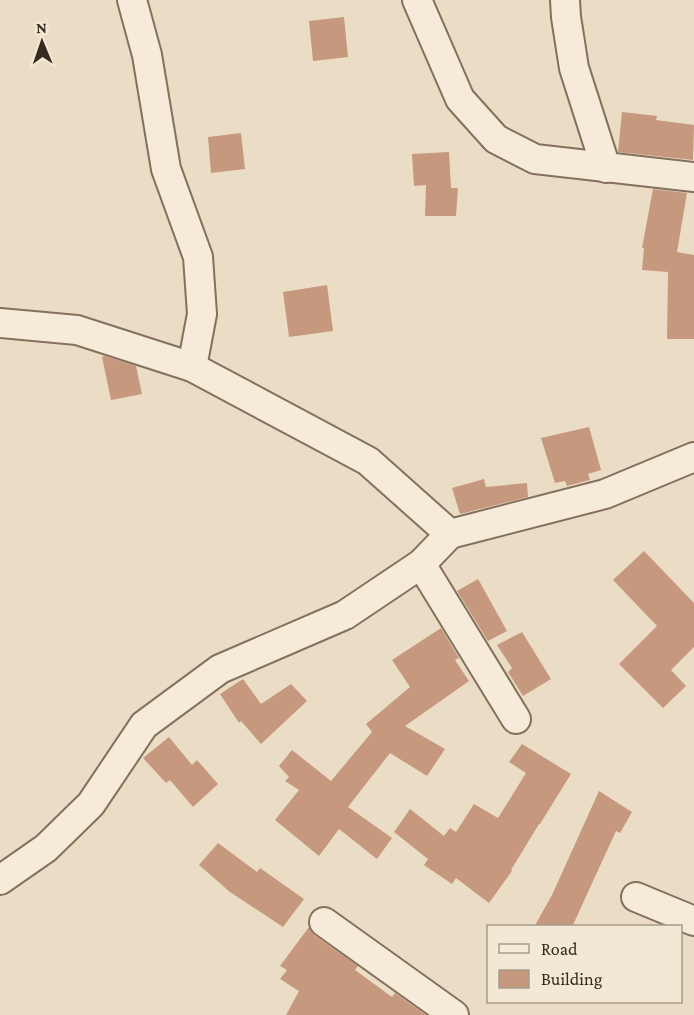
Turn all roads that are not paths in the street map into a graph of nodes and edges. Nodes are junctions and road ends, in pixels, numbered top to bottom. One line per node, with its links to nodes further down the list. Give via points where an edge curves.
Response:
1 (132, 0): 7 (street, via 147,55 166,169 198,257 202,314)
2 (417, 0): 4 (street, via 460,99 496,139 535,159)
3 (565, 0): 4 (street, via 574,68)
4 (606, 168): 5 (street)
5 (694, 177)
6 (0, 323): 7 (street, via 77,330)
7 (192, 366): 9 (street, via 368,461)
8 (694, 457): 9 (street, via 605,494)
9 (450, 534): 10 (street)
10 (421, 564): 11 (street); 12 (street, via 345,615 220,669 144,725 91,804 46,848)
11 (516, 719)
12 (0, 880)
13 (636, 897): 14 (street)
14 (694, 921)
15 (324, 922): 16 (street)
16 (454, 1015)

